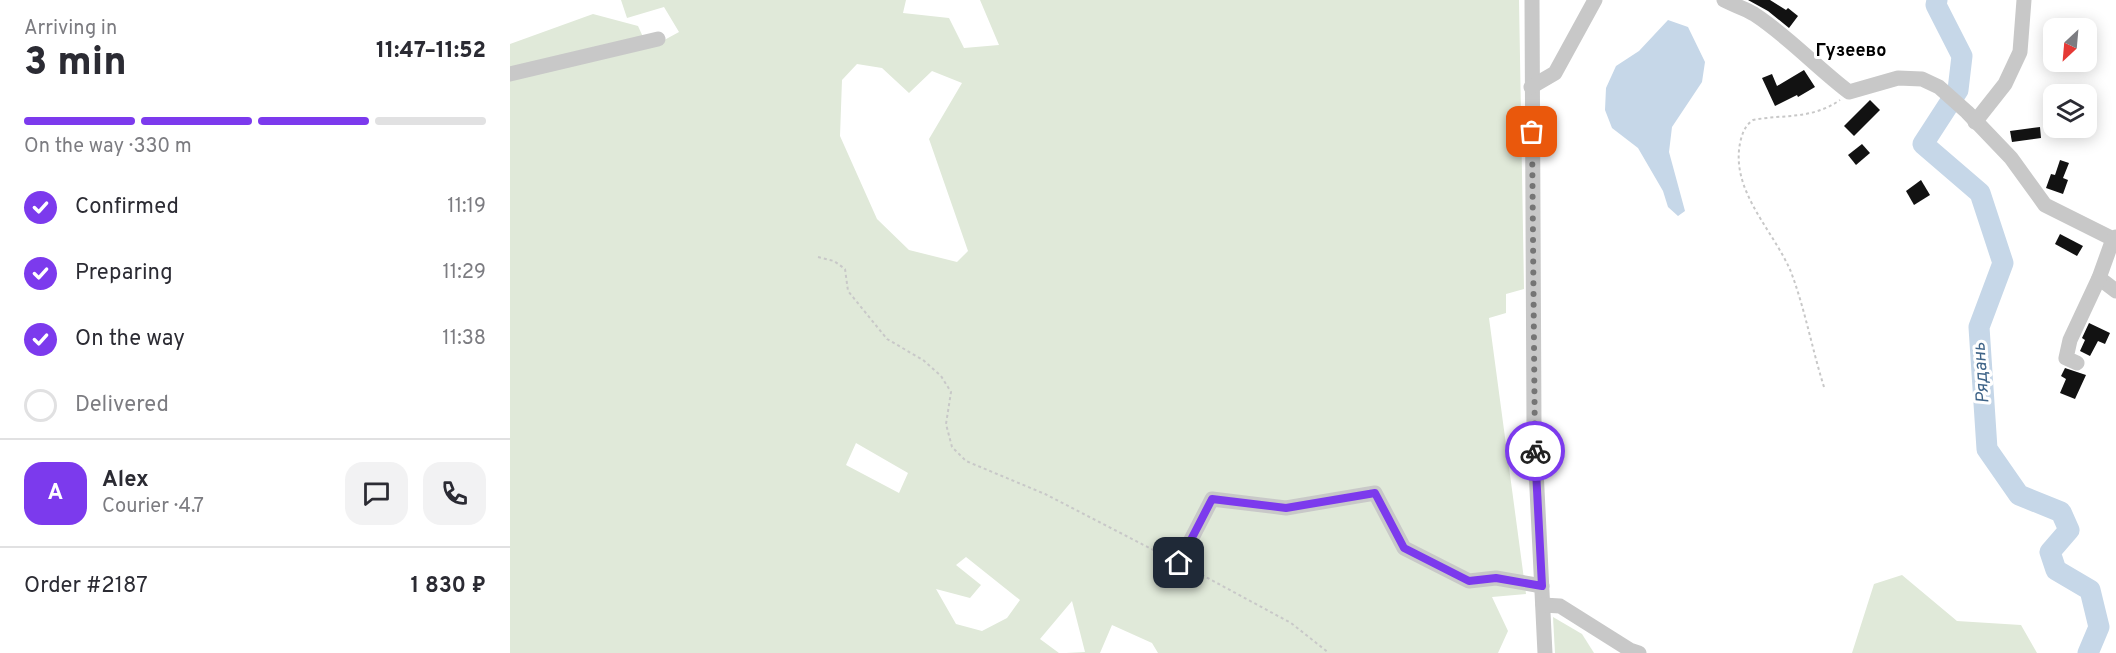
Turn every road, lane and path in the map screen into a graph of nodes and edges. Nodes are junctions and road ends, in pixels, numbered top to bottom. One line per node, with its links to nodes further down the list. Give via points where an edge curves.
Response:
1 (1532, 0): 7 (street)
2 (1595, 0): 7 (street, via 1555,73)
3 (1724, 0): 8 (street, via 1753,14)
4 (2024, 0): 9 (street, via 2020,52 2005,84)
5 (658, 39): 6 (street)
6 (510, 74)
7 (1531, 87): 17 (street, via 1533,428)
8 (1849, 92): 9 (street, via 1898,78 1922,78 1939,87); 15 (path, via 1815,112 1753,120 1743,132 1738,152 1743,184 1791,273)
9 (1971, 117): 10 (street, via 2011,158 2045,205)
10 (2114, 238): 12 (street)
11 (818, 257): 16 (path, via 845,269 848,291 887,339 923,360 941,376 951,392 946,424 952,447 966,461 1046,494)
12 (2099, 278): 13 (street); 14 (street, via 2070,340 2066,358)
13 (2116, 291)
14 (2077, 363)
15 (1824, 387)
16 (1179, 563): 17 (street, via 1212,499 1286,508 1375,493 1404,548 1469,581 1496,578); 19 (path, via 1292,623)
17 (1542, 586): 18 (street)
18 (1543, 605): 20 (street); 21 (street, via 1560,606)
19 (1329, 653)
20 (1545, 653)
21 (1639, 653)

